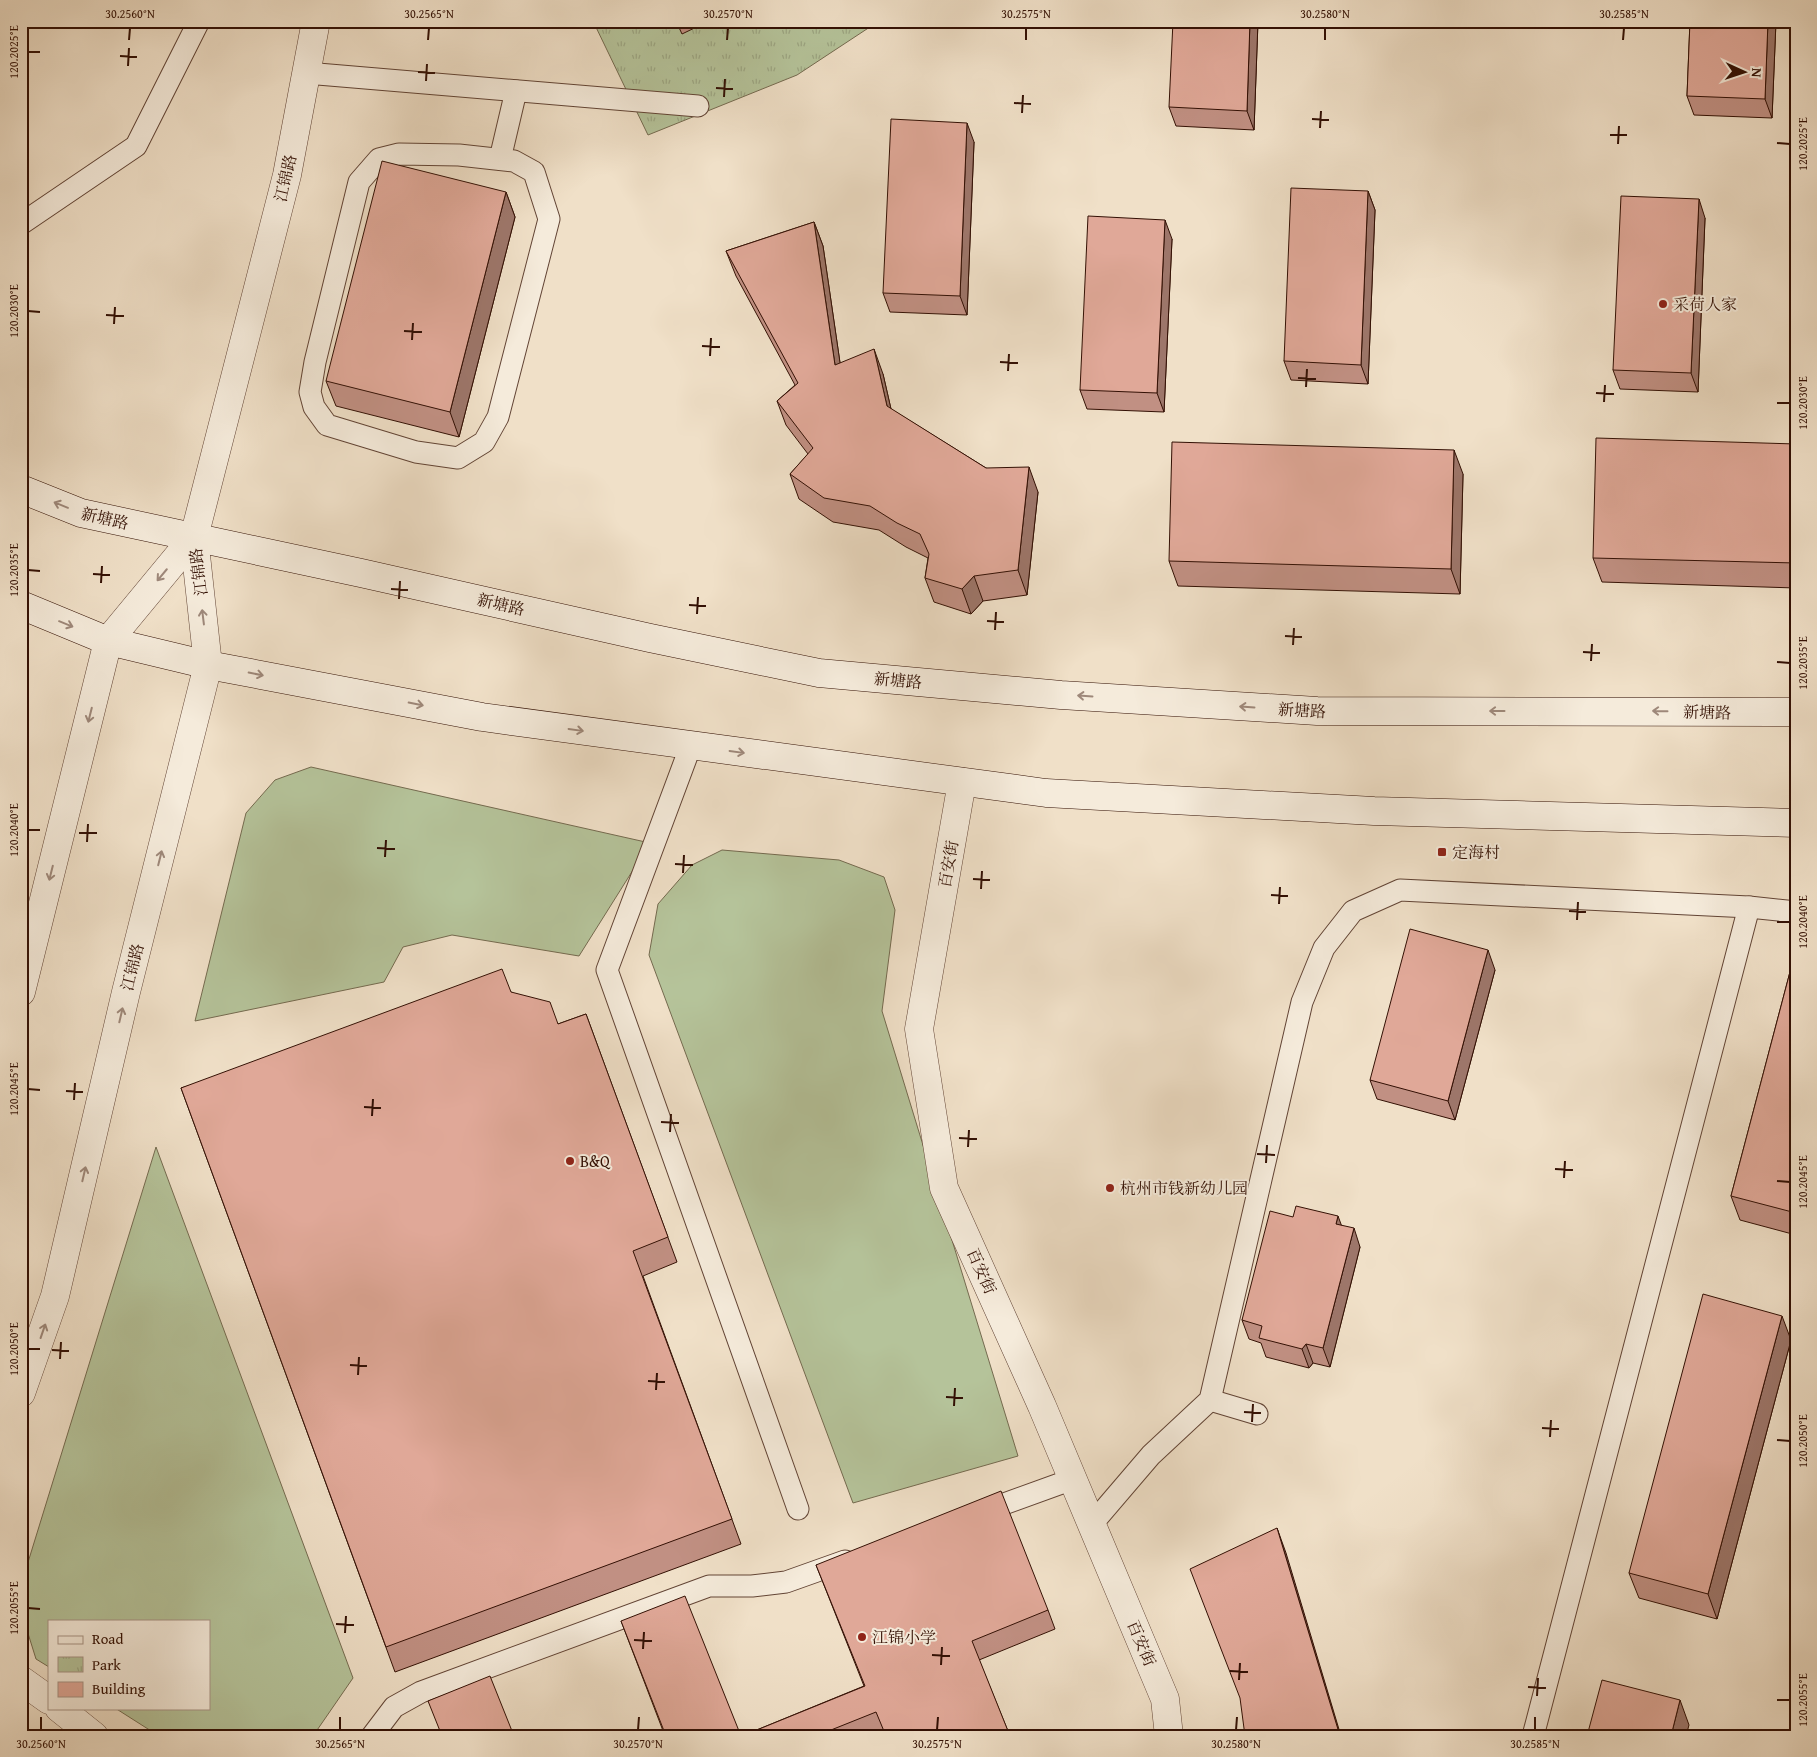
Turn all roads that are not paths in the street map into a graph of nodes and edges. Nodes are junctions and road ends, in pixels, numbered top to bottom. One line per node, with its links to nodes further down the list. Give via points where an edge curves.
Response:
1 (199, 21): 7 (lane, via 136,146)
2 (316, 21): 3 (main road, 江锦路)
3 (306, 73): 4 (lane); 9 (main road, 江锦路, via 287,175)
4 (516, 91): 5 (lane); 6 (lane)
5 (698, 106)
6 (500, 159): 6 (lane, via 514,161 534,172 549,219 498,417 484,442 458,458 416,452 327,425 314,407 310,392 359,182 379,159 400,154)
7 (21, 224)
8 (21, 489): 9 (main road, 新塘路, one-way to 8, via 81,513)
9 (194, 537): 11 (main road, 江锦路, one-way to 11); 12 (main road, 江锦路, one-way to 9); 13 (main road, 新塘路, one-way to 9, via 1317,711 1061,695 819,673)
10 (21, 605): 11 (main road, one-way to 11)
11 (108, 640): 12 (main road); 19 (main road, 江锦路, one-way to 19)
12 (208, 666): 14 (main road, one-way to 14, via 482,717); 20 (main road, 江锦路, one-way to 12, via 55,1296 126,992)
13 (1796, 712)
14 (691, 745): 15 (main road, one-way to 15); 24 (lane, via 606,970)
15 (962, 782): 16 (main road, via 1046,794 1374,811); 23 (main road, 百安街, via 919,1028 944,1188)
16 (1796, 823)
17 (1749, 907): 18 (lane); 21 (lane, via 1400,890 1353,911 1324,948 1302,1002); 34 (lane)
18 (1796, 912)
19 (21, 992)
20 (21, 1393)
21 (1210, 1400): 22 (lane); 26 (lane, via 1151,1455)
22 (1257, 1414)
23 (1073, 1479): 25 (lane); 26 (main road, 百安街)
24 (798, 1509)
25 (962, 1519)
26 (1092, 1524): 33 (main road, 百安街, via 1165,1699)
27 (860, 1556): 32 (lane, via 786,1582 709,1586 681,1596 421,1692 394,1707)
28 (21, 1680): 29 (main road)
29 (48, 1699)
30 (62, 1710): 31 (main road)
31 (94, 1736)
32 (372, 1736)
33 (1169, 1736)
34 (1533, 1736)

